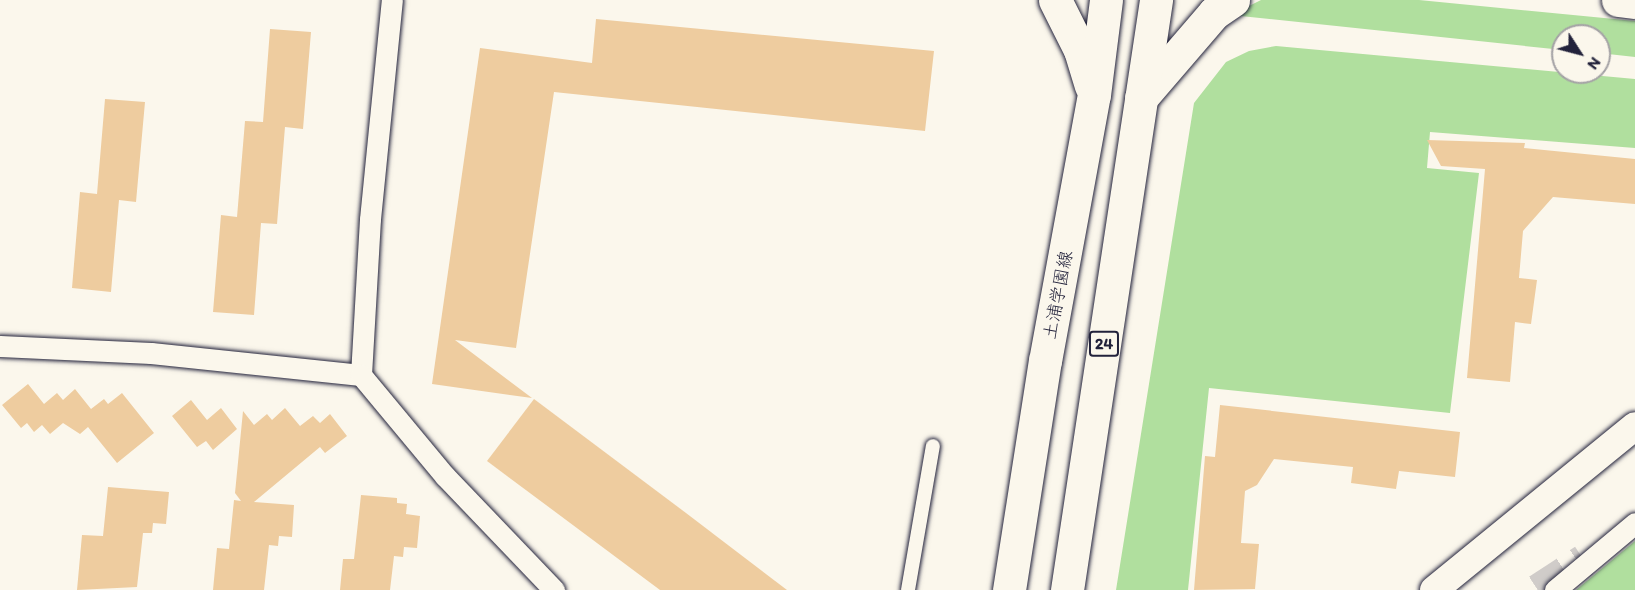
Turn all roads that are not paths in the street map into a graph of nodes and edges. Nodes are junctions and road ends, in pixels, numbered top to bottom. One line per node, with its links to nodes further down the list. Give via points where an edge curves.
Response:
1 (392, 0): 11 (street, via 370,219)
2 (1055, 0): 8 (main road, via 1080,50)
3 (1106, 0): 8 (main road, 土浦学園線)
4 (1156, 0): 9 (main road, 24)
5 (1233, 0): 9 (main road, via 1214,13)
6 (1618, 0): 7 (main road)
7 (1635, 2)
8 (1094, 95): 17 (main road, 土浦学園線, via 1045,361)
9 (1141, 98): 18 (main road, 24)
10 (0, 346): 11 (street, via 151,353)
11 (361, 375): 15 (street, via 445,476)
12 (1635, 426): 19 (street)
13 (933, 446): 16 (lane)
14 (1635, 523): 20 (street)
15 (554, 590)
16 (908, 590)
17 (1009, 590)
18 (1067, 590)
19 (1434, 590)
20 (1555, 590)

